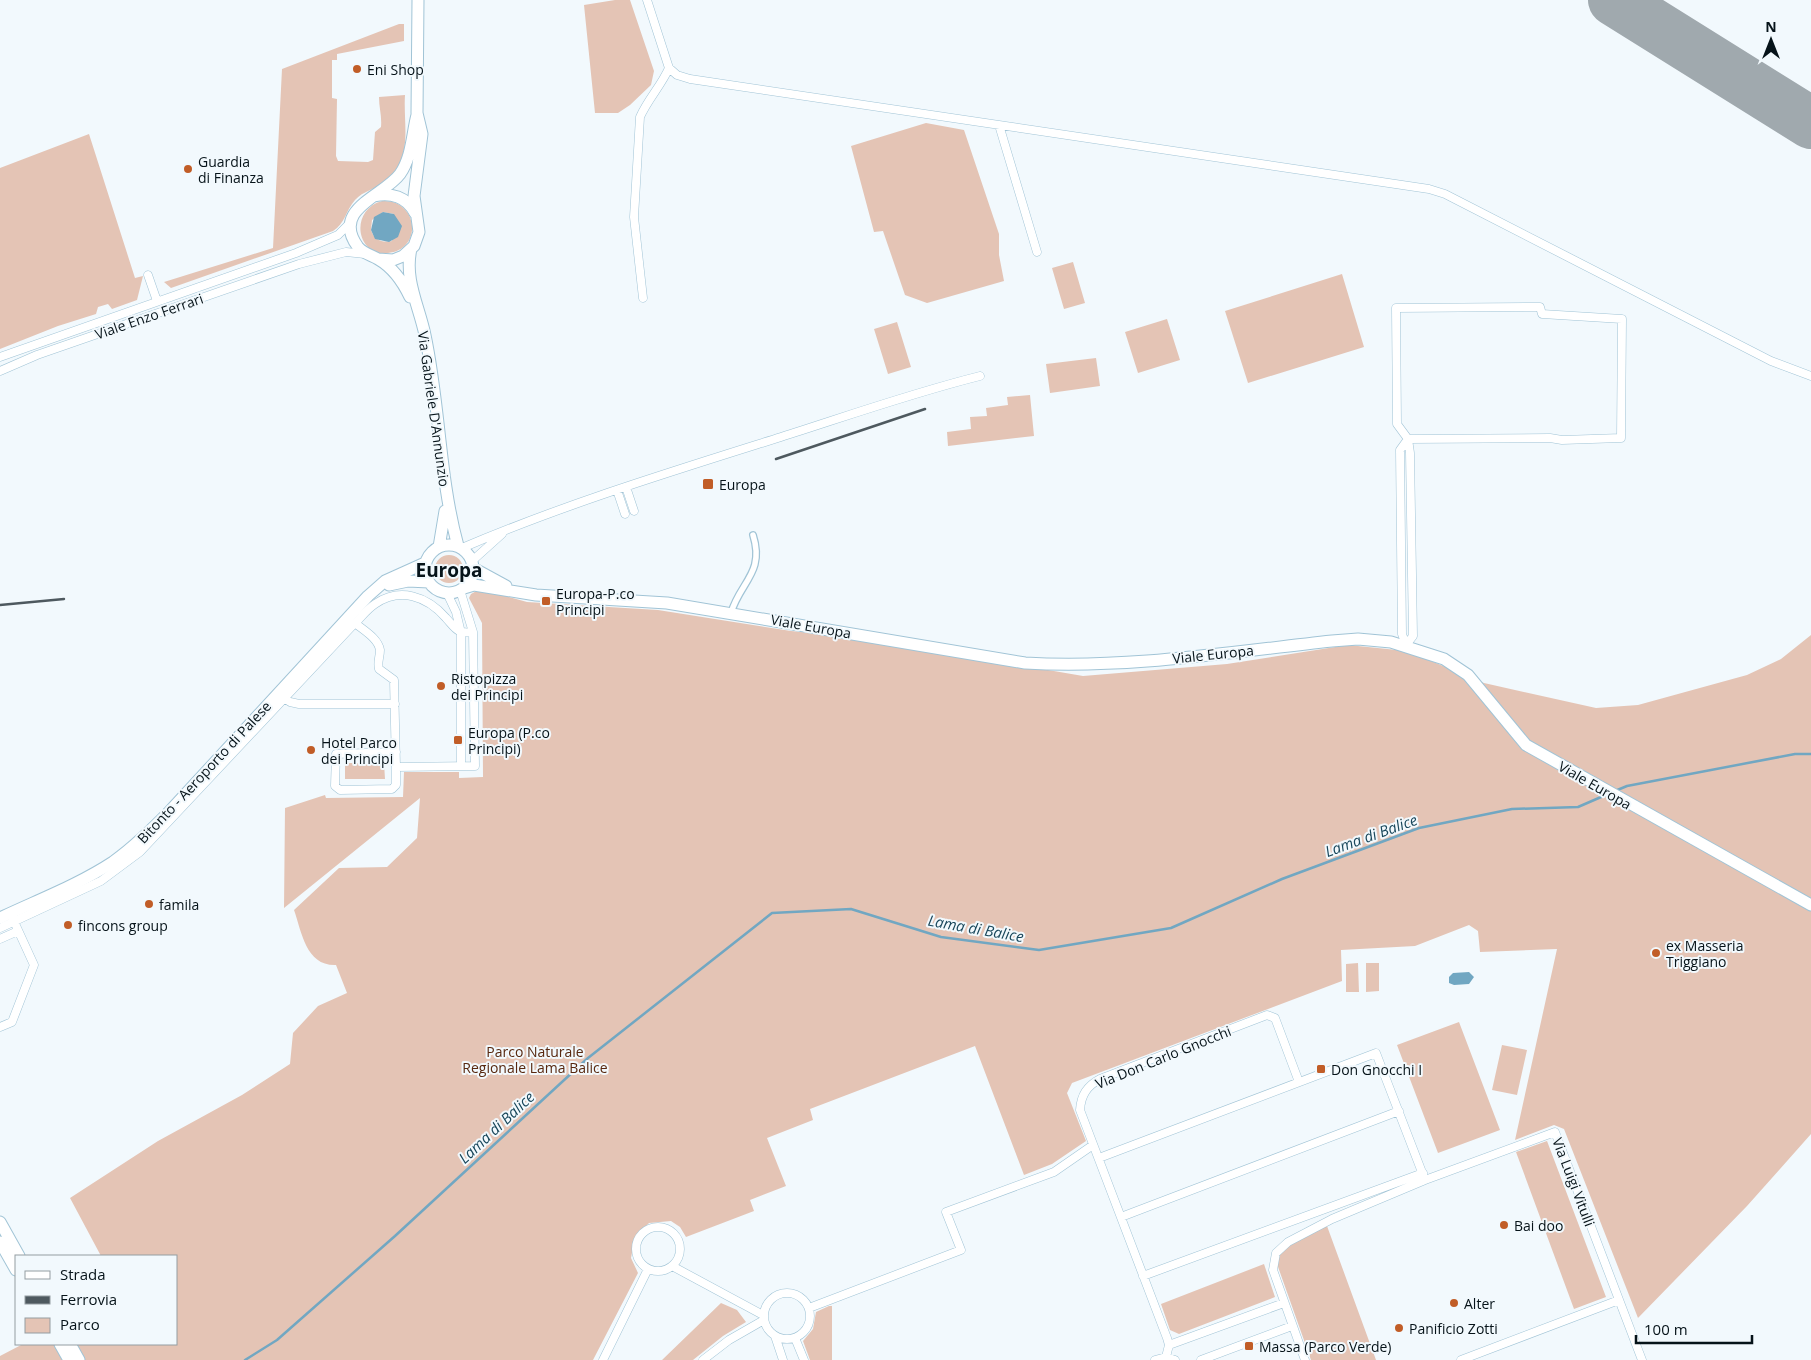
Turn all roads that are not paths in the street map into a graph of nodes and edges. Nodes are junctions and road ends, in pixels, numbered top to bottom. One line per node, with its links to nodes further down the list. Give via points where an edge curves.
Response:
1 (418, 0): 4 (main road)
2 (646, 0): 3 (street)
3 (669, 68): 5 (street, via 690,79); 14 (street, via 640,117 634,217)
4 (417, 113): 6 (main road, via 406,164 394,181); 7 (main road, via 422,134 414,187)
5 (999, 125): 10 (street); 20 (street, via 1446,194 1771,361)
6 (373, 196): 7 (main road, via 396,196 409,204); 8 (main road, via 362,203)
7 (417, 217): 9 (main road, via 418,232)
8 (352, 222): 11 (main road, via 354,238); 15 (street, Viale Enzo Ferrari, via 338,235 296,253)
9 (411, 249): 12 (main road, via 393,260); 16 (main road, via 409,276)
10 (1037, 252)
11 (366, 254): 12 (main road); 18 (street, Viale Enzo Ferrari, via 346,252 299,264 37,355)
12 (378, 259): 16 (main road, via 396,274)
13 (148, 275): 15 (street)
14 (643, 298)
15 (157, 301): 17 (street, Viale Enzo Ferrari)
16 (422, 322): 24 (main road, Via Gabriele D'Annunzio)
17 (0, 357)
18 (0, 371)
19 (980, 376): 22 (street, via 921,390)
20 (1811, 376)
21 (1408, 439): 21 (street, via 1621,438 1622,319 1542,314 1540,307 1396,308 1397,424); 42 (street, via 1400,450 1402,634)
22 (626, 487): 23 (street); 25 (street)
23 (617, 490): 26 (street); 27 (street)
24 (446, 497): 29 (main road, Via Gabriele D'Annunzio); 30 (main road, Via Gabriele D'Annunzio)
25 (634, 511)
26 (625, 514)
27 (510, 527): 30 (street); 32 (street)
28 (753, 535): 38 (street, via 756,546 751,577)
29 (439, 547): 30 (main road); 31 (main road, via 430,553)
30 (460, 547): 32 (main road)
31 (426, 563): 33 (main road); 34 (main road, Bitonto - Aeroporto di Palese, via 391,578)
32 (472, 564): 35 (main road, via 469,582); 37 (main road, Viale Europa, via 509,588)
33 (429, 582): 34 (main road, via 408,581); 36 (main road, via 434,588)
34 (379, 588): 43 (main road, Bitonto - Aeroporto di Palese)
35 (462, 589): 36 (main road); 37 (main road, Viale Europa, via 474,585); 40 (street)
36 (447, 593): 41 (street)
37 (536, 596): 38 (main road, Viale Europa, via 651,601)
38 (731, 613): 42 (main road, Viale Europa, via 1025,662 1065,665 1147,662 1358,639)
39 (355, 624): 41 (street, via 375,604 404,594 423,599); 43 (street); 44 (street); 45 (street, via 380,648 379,670 394,680)
40 (474, 632): 41 (street); 47 (street)
41 (461, 633): 46 (street)
42 (1406, 645): 55 (main road, Viale Europa, via 1444,659 1468,675 1526,745)
43 (316, 651): 44 (main road, Bitonto - Aeroporto di Palese)
44 (280, 696): 45 (street, via 299,704); 51 (street); 52 (main road, Bitonto - Aeroporto di Palese)
45 (395, 704): 48 (street)
46 (460, 734): 47 (street); 49 (street)
47 (474, 734): 49 (street, via 475,766)
48 (396, 752): 50 (street); 50 (street, via 336,754 335,786 340,790 392,789 396,785)
49 (461, 766): 50 (street)
50 (396, 767)
51 (215, 773): 52 (street); 53 (street)
52 (196, 782): 54 (main road, Bitonto - Aeroporto di Palese)
53 (173, 818): 54 (street); 56 (street, via 140,852 101,881)
54 (152, 829): 56 (main road, Bitonto - Aeroporto di Palese, via 106,866)
55 (1811, 906)
56 (8, 918): 57 (street); 58 (street)
57 (0, 928)
58 (18, 931): 59 (street); 60 (street, via 34,966 12,1022)
59 (0, 939)
60 (0, 1027)
61 (1299, 1082): 62 (street, via 1376,1053); 63 (street, Via Don Carlo Gnocchi, via 1274,1018 1267,1015 1093,1083 1080,1099 1080,1110); 64 (street)
62 (1399, 1111): 65 (street); 66 (street)
63 (1094, 1145): 64 (street, Via Don Carlo Gnocchi); 76 (street, via 1054,1172 946,1212 961,1250)
64 (1098, 1158): 66 (street, Via Don Carlo Gnocchi)
65 (1424, 1177): 73 (street); 74 (street, Via Luigi Vitulli, via 1555,1132); 75 (street, via 1288,1242 1276,1253 1273,1270)
66 (1121, 1217): 73 (street, Via Don Carlo Gnocchi)
67 (0, 1222): 69 (main road)
68 (0, 1242): 71 (main road)
69 (19, 1255)
70 (672, 1266): 72 (street, via 660,1271); 72 (street, via 680,1253 678,1239 667,1229 652,1228 640,1236 635,1250 640,1263); 77 (street)
71 (15, 1268)
72 (648, 1269): 88 (street)
73 (1143, 1276): 83 (street, Via Don Carlo Gnocchi)
74 (1619, 1300): 84 (street); 98 (street, Via Luigi Vitulli)
75 (1284, 1303): 78 (street); 83 (street)
76 (809, 1308): 77 (street, via 800,1297 783,1293 768,1303); 80 (street, via 808,1326)
77 (764, 1318): 79 (street, via 766,1328); 89 (street)
78 (1292, 1326): 94 (street); 95 (street)
79 (775, 1336): 80 (street, via 787,1340); 90 (street)
80 (796, 1338): 91 (street)
81 (61, 1345): 86 (main road)
82 (71, 1345): 87 (main road)
83 (1169, 1345): 85 (street)
84 (1484, 1351): 96 (street); 97 (street)
85 (1166, 1357): 92 (street); 93 (street)
86 (69, 1360)
87 (80, 1360)
88 (603, 1360)
89 (703, 1360)
90 (783, 1360)
91 (804, 1360)
92 (1155, 1360)
93 (1175, 1360)
94 (1201, 1360)
95 (1305, 1360)
96 (1461, 1360)
97 (1486, 1360)
98 (1642, 1360)

